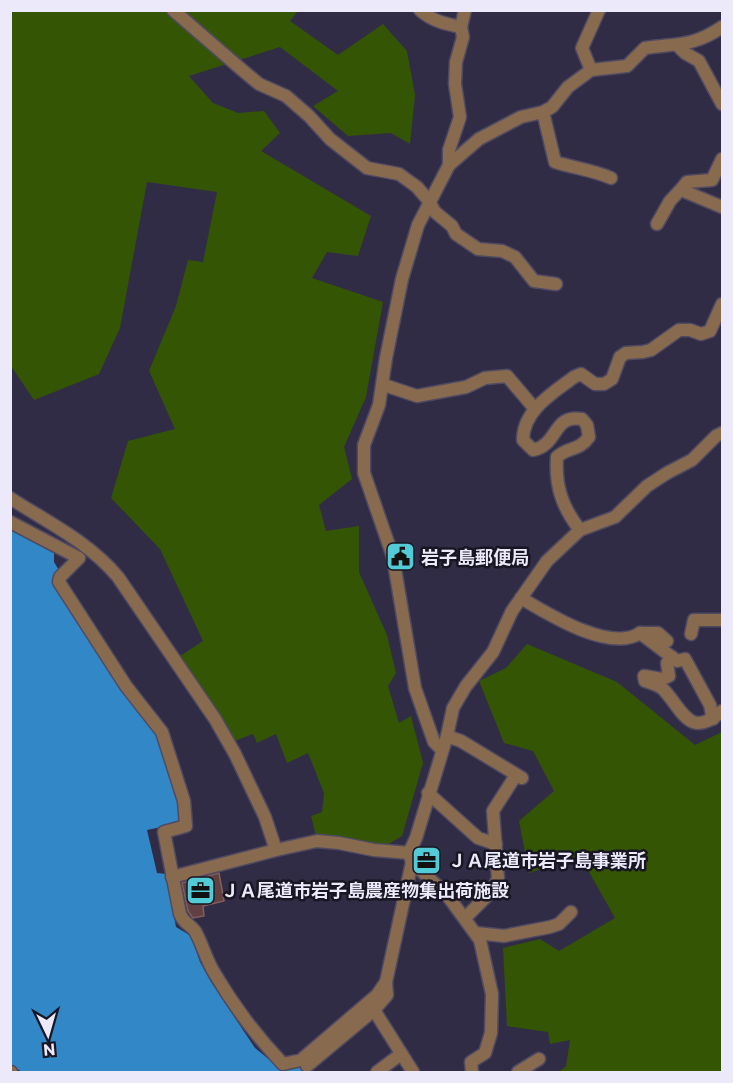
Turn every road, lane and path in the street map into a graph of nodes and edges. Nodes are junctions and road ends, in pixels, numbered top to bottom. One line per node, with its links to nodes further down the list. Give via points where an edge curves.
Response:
1 (174, 10): 15 (street, via 259,84 286,96 367,168 399,174)
2 (420, 10): 5 (street, via 443,24)
3 (465, 10): 5 (street)
4 (599, 10): 8 (street, via 582,48)
5 (461, 27): 12 (street, via 463,37 454,84 460,117 449,150)
6 (723, 27): 7 (street, via 702,39)
7 (678, 45): 8 (street, via 645,48 627,66); 9 (street, via 699,61)
8 (591, 70): 10 (street)
9 (723, 104)
10 (543, 112): 12 (street, via 521,117 479,139); 13 (street, via 555,162)
11 (723, 159): 14 (street, via 712,180 687,182)
12 (449, 165): 15 (street)
13 (611, 178)
14 (683, 187): 16 (street, via 686,192); 17 (street)
15 (429, 201): 18 (street, via 456,234 478,249 502,251 515,257 534,281); 20 (street, via 402,279)
16 (723, 207)
17 (657, 224)
18 (556, 284)
19 (723, 304): 21 (street, via 710,331 701,334 679,330 651,350 626,353 620,357 612,379 604,384 595,384 580,374)
20 (382, 386): 21 (street, via 417,396 507,376); 33 (street, via 364,445 364,473 393,557 415,688 434,742)
21 (535, 409): 25 (street, via 523,430 523,440 533,450 547,445 563,421 582,418 587,424 590,437 583,445 557,457 558,493)
22 (723, 433): 25 (street, via 692,460 647,486 615,517)
23 (10, 498): 36 (street, via 80,542 118,576 225,736 265,817)
24 (10, 522): 38 (street, via 79,558 59,582 126,686 162,732 184,801 186,826 164,832)
25 (579, 530): 26 (street, via 547,561)
26 (521, 598): 28 (street, via 593,634 632,638); 32 (street, via 493,652 453,708)
27 (723, 620): 30 (street, via 694,620)
28 (640, 633): 29 (street, via 658,633); 30 (street)
29 (667, 641)
30 (678, 658): 31 (street); 31 (street, via 667,663 669,676 662,680 644,676 645,681 661,687 688,721 698,723)
31 (718, 715)
32 (447, 736): 33 (street); 35 (street, via 520,777 493,811)
33 (441, 750): 34 (street)
34 (428, 793): 35 (street, via 478,838); 37 (street)
35 (496, 844): 40 (street, via 498,878 493,890)
36 (276, 850): 37 (street, via 329,841); 38 (street)
37 (411, 857): 40 (street); 42 (street)
38 (172, 877): 46 (street, via 183,922 193,929 213,972 250,1027 283,1064)
39 (572, 912): 41 (street, via 560,924 550,927 504,936)
40 (465, 918): 41 (street)
41 (476, 933): 49 (street, via 492,1003 487,1049 482,1057 471,1062)
42 (386, 982): 43 (street, via 387,995); 46 (street)
43 (374, 1010): 44 (street); 46 (street)
44 (401, 1054): 47 (street); 48 (street)
45 (539, 1059): 50 (street)
46 (306, 1066)
47 (377, 1072)
48 (413, 1072)
49 (472, 1072)
50 (518, 1072)

